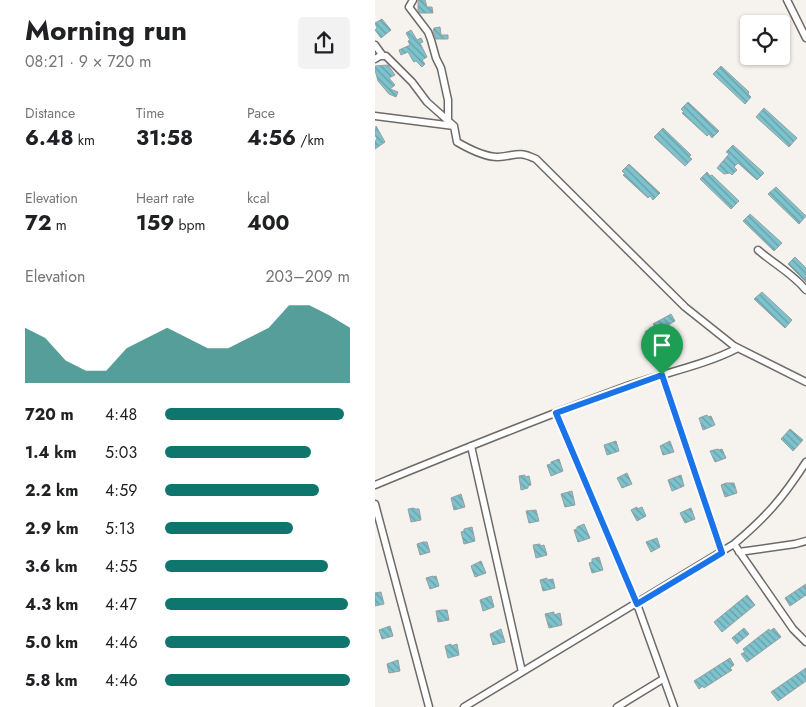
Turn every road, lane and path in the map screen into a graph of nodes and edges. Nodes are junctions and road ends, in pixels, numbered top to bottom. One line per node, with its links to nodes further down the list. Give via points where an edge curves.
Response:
1 (413, 0): 8 (street, via 409,8 428,32 441,68)
2 (787, 0): 3 (street)
3 (806, 38)
4 (375, 45): 5 (street)
5 (383, 56): 6 (street); 8 (street)
6 (375, 58)
7 (375, 116): 9 (street)
8 (448, 120): 9 (street)
9 (454, 126): 12 (street, via 457,142 478,153 497,157 514,153 536,159 685,307)
10 (757, 250): 11 (street, via 781,266)
11 (806, 290)
12 (738, 348): 13 (street, via 723,356); 14 (street)
13 (662, 375): 15 (street); 23 (street)
14 (806, 382)
15 (556, 413): 16 (street); 24 (street)
16 (471, 446): 18 (street); 26 (street)
17 (806, 462): 21 (street, via 771,511)
18 (375, 485)
19 (375, 504): 28 (street)
20 (806, 541): 22 (street)
21 (734, 544): 22 (street); 23 (street)
22 (739, 552): 25 (street, via 793,629)
23 (722, 553): 24 (street)
24 (637, 604): 26 (street); 27 (street)
25 (806, 642)
26 (522, 672): 29 (street)
27 (663, 678): 30 (street); 31 (street)
28 (429, 707)
29 (464, 707)
30 (617, 707)
31 (674, 707)

